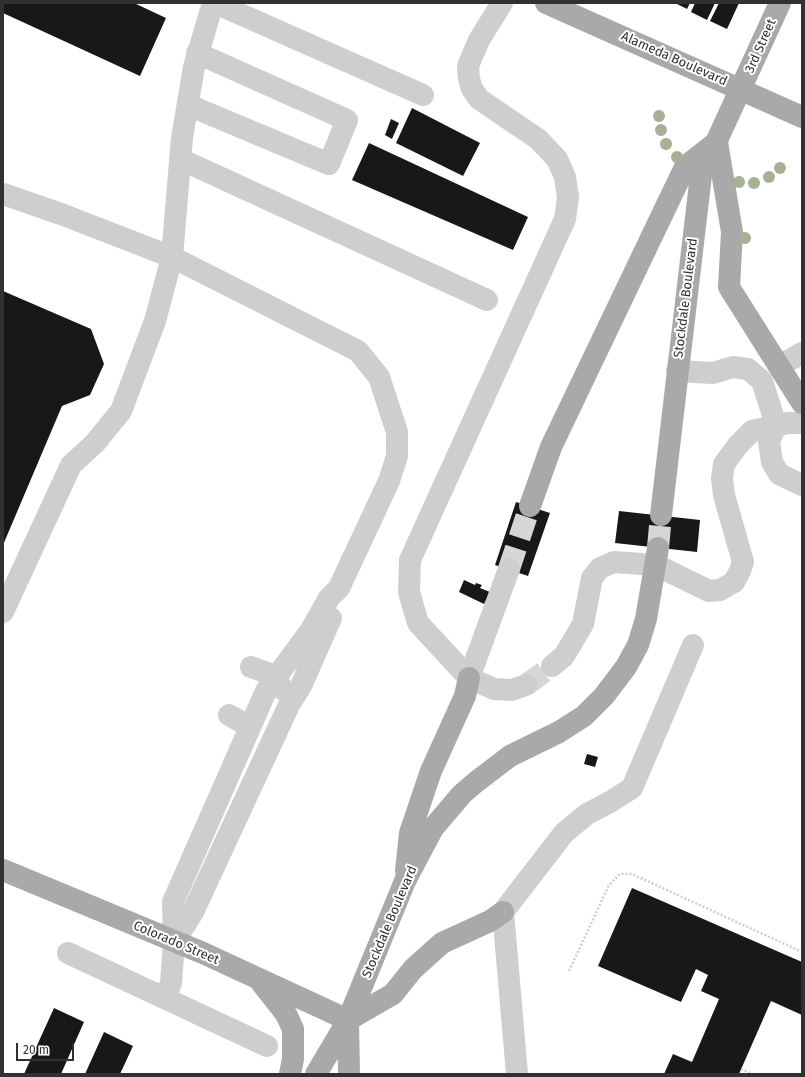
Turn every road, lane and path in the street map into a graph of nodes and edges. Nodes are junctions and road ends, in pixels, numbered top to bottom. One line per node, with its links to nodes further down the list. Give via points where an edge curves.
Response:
1 (502, 3): 32 (street, via 479,40 468,66 472,89 479,99 538,139 557,159 565,177 568,197 565,219 410,560 409,592 418,623)
2 (546, 3): 6 (main road, Alameda Boulevard)
3 (780, 3): 6 (main road, 3rd Street)
4 (210, 5): 5 (street); 7 (street)
5 (197, 53): 8 (street); 8 (street, via 346,120 329,164)
6 (741, 90): 9 (main road, Alameda Boulevard); 10 (main road, Stockdale Boulevard)
7 (423, 94)
8 (188, 105): 11 (street)
9 (802, 117)
10 (717, 142): 16 (main road, via 732,232 729,287); 17 (main road, Stockdale Boulevard, via 701,175); 22 (main road, via 685,167 551,447)
11 (180, 159): 13 (street); 14 (street)
12 (3, 194): 13 (street)
13 (172, 257): 26 (street, via 358,350 379,377 397,432 397,456); 27 (street, via 154,321 121,411 71,465)
14 (487, 300)
15 (802, 353): 16 (street)
16 (779, 366): 18 (main road)
17 (677, 371): 20 (street, via 713,373 733,367 748,369 762,381); 23 (main road, Stockdale Boulevard)
18 (802, 403)
19 (802, 423): 20 (street)
20 (776, 425): 21 (street, via 769,442 772,462 779,474); 24 (street, via 752,431 724,464 724,495 743,562 734,582 720,590 709,591)
21 (802, 485)
22 (530, 506)
23 (661, 515)
24 (657, 557): 29 (street, via 614,562 600,568 592,578 580,631 564,656); 38 (main road, Stockdale Boulevard, via 650,603 640,638 626,667 612,686 584,716 559,732 510,756 462,794 433,828)
25 (509, 570): 32 (street)
26 (339, 588): 31 (street, via 329,598 311,630); 34 (street, via 337,604 302,686)
27 (3, 612)
28 (693, 645): 39 (street, via 632,788 587,814 564,833)
29 (552, 666)
30 (251, 667): 31 (street)
31 (276, 676): 34 (street); 36 (street, via 266,691)
32 (469, 678): 33 (street, via 494,689 512,690); 38 (main road, via 465,696 431,771 410,834)
33 (526, 685)
34 (289, 705): 40 (street, via 193,912)
35 (229, 715): 36 (street)
36 (250, 727): 40 (street, via 173,902)
37 (3, 870): 40 (main road, Colorado Street)
38 (405, 881): 46 (main road, Stockdale Boulevard)
39 (503, 912): 46 (main road, via 490,921 442,943 413,969 393,994); 52 (street)
40 (174, 942): 44 (main road, Colorado Street); 45 (street, via 172,983)
41 (802, 952): 43 (path, via 632,874 620,874 609,885)
42 (68, 953): 45 (street)
43 (569, 971)
44 (260, 980): 46 (main road, Colorado Street); 49 (main road, via 286,1014 293,1029)
45 (165, 998): 47 (street)
46 (348, 1020): 50 (main road, Stockdale Boulevard); 51 (main road)
47 (267, 1046)
48 (741, 1069): 53 (path)
49 (290, 1074)
50 (316, 1074)
51 (349, 1074)
52 (517, 1074)
53 (752, 1074)

